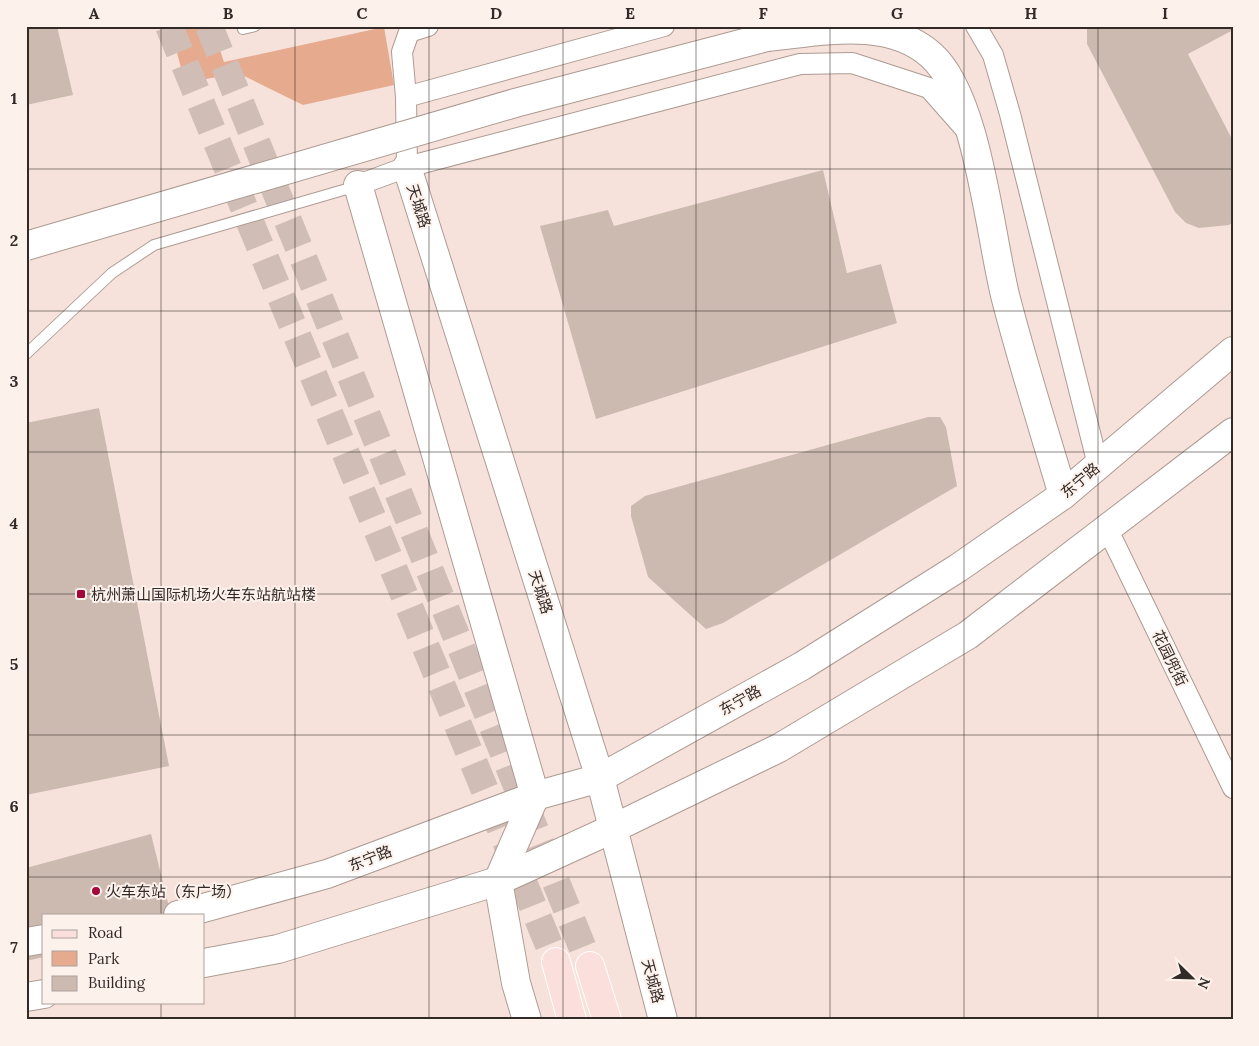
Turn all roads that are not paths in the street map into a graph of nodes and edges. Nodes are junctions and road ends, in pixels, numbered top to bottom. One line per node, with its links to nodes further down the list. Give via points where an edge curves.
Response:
1 (242, 26): 2 (lane, via 243,29)
2 (255, 26)
3 (664, 26): 6 (street)
4 (976, 26): 14 (street, via 993,55 1010,114)
5 (415, 28): 6 (street, via 402,52)
6 (406, 96): 8 (street)
7 (973, 138): 8 (street, via 929,88 852,63 800,64); 10 (main road, bridge, via 954,83 931,55 894,33 853,29 767,37 515,103); 15 (main road, via 1006,298)
8 (407, 167): 9 (street); 17 (main road, 天城路)
9 (358, 185): 12 (lane, via 154,245 112,273); 19 (main road)
10 (26, 246)
11 (1233, 351): 14 (main road, 东宁路)
12 (26, 354)
13 (1233, 432): 16 (main road)
14 (1098, 465): 15 (main road, 东宁路)
15 (1064, 495): 17 (main road, 东宁路, via 958,568 802,666)
16 (1107, 528): 18 (street, 花园兜街); 20 (main road, via 968,635 779,748)
17 (600, 778): 19 (main road, 东宁路); 20 (main road, 天城路)
18 (1233, 788)
19 (535, 796): 21 (main road); 22 (main road, 东宁路, via 327,874)
20 (612, 829): 21 (main road); 33 (main road, 天城路)
21 (498, 881): 26 (main road, via 278,949); 30 (main road, via 516,983)
22 (182, 914)
23 (42, 939): 24 (main road)
24 (26, 942)
25 (556, 962): 31 (main road)
26 (205, 963)
27 (590, 966): 32 (main road)
28 (42, 994): 29 (main road)
29 (26, 997)
30 (527, 1020)
31 (572, 1020)
32 (607, 1020)
33 (663, 1020)

